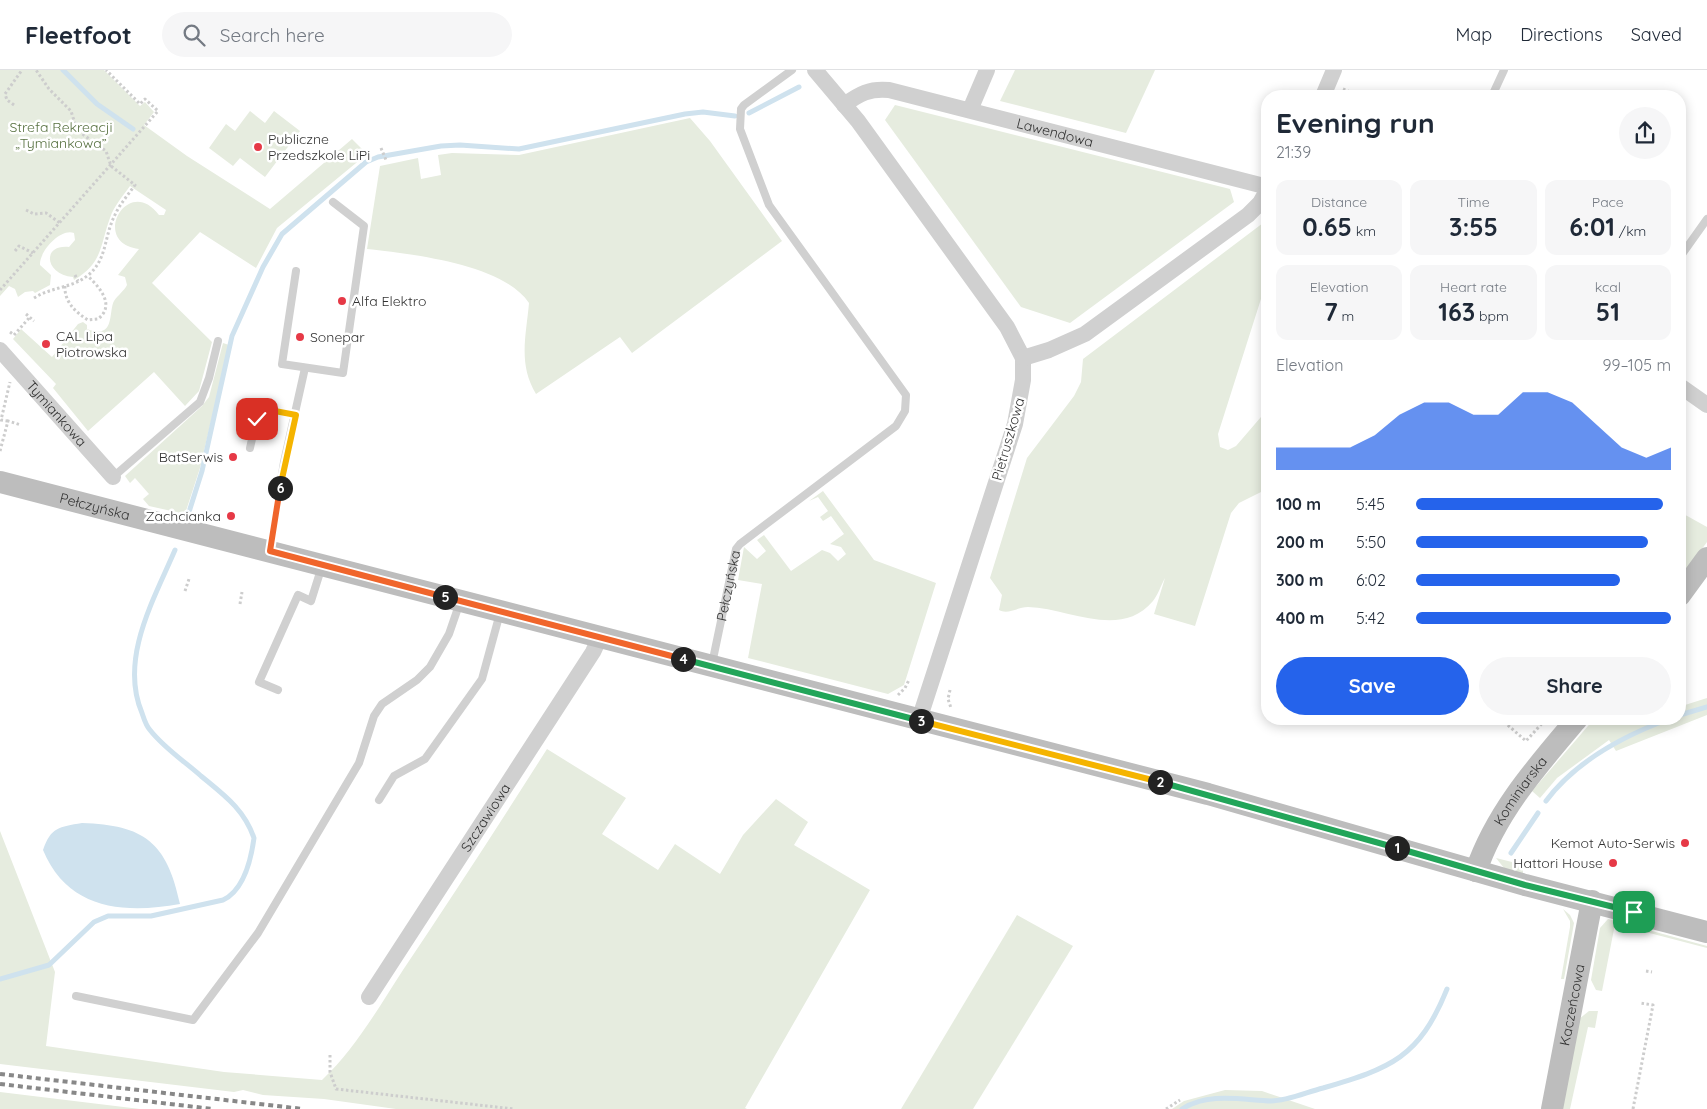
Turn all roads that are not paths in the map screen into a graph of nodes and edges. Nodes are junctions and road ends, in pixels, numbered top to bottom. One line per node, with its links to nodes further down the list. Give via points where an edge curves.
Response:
1 (792, 70): 33 (lane, Pełczyńska, via 748,100 741,109 740,129 769,205 906,395 905,410 896,426 736,549)
2 (987, 70): 9 (street)
3 (1334, 70): 6 (street)
4 (1504, 70): 7 (lane)
5 (815, 71): 8 (street)
6 (1326, 90)
7 (1495, 90)
8 (844, 104): 9 (street, Lawendowa, via 877,88); 18 (street, via 1007,326)
9 (970, 110): 10 (street, Lawendowa)
10 (1261, 186)
11 (1261, 201): 18 (street, via 1248,215 1085,334)
12 (333, 202): 19 (lane, via 364,226 342,373)
13 (1707, 219): 14 (lane)
14 (1686, 249)
15 (296, 271): 19 (lane, via 282,364)
16 (218, 341): 24 (lane, via 200,402)
17 (0, 350): 24 (street, Tymiankowa)
18 (1022, 358): 35 (street, Pietruszkowa, via 1021,399 1015,424)
19 (306, 368): 22 (lane)
20 (1686, 390): 21 (street)
21 (1707, 405)
22 (296, 415): 23 (lane, via 259,408); 26 (lane, via 284,462)
23 (250, 448)
24 (113, 477)
25 (0, 482): 26 (main road, Pełczyńska)
26 (270, 551): 28 (main road, Pełczyńska)
27 (1707, 558): 29 (main road)
28 (322, 565): 30 (main road, Pełczyńska); 34 (lane, via 311,601 298,595 259,682)
29 (1686, 586)
30 (460, 600): 31 (main road, Pełczyńska); 41 (lane, via 449,634 430,667 382,704 374,716 358,763 258,933 193,1020)
31 (500, 611): 32 (main road, Pełczyńska); 37 (lane, via 482,678 424,759 394,776)
32 (600, 637): 33 (main road, Pełczyńska); 42 (street, Szczawiowa)
33 (712, 666): 35 (main road, Pełczyńska)
34 (278, 690)
35 (919, 720): 38 (main road, Pełczyńska, via 1208,794)
36 (1572, 725): 38 (main road, Kominiarska, via 1529,775 1489,840)
37 (379, 800)
38 (1476, 871): 39 (main road, Pełczyńska)
39 (1592, 901): 40 (main road, Pełczyńska); 43 (main road, Kaczeńcowa)
40 (1707, 932)
41 (76, 996)
42 (369, 997)
43 (1552, 1109)

